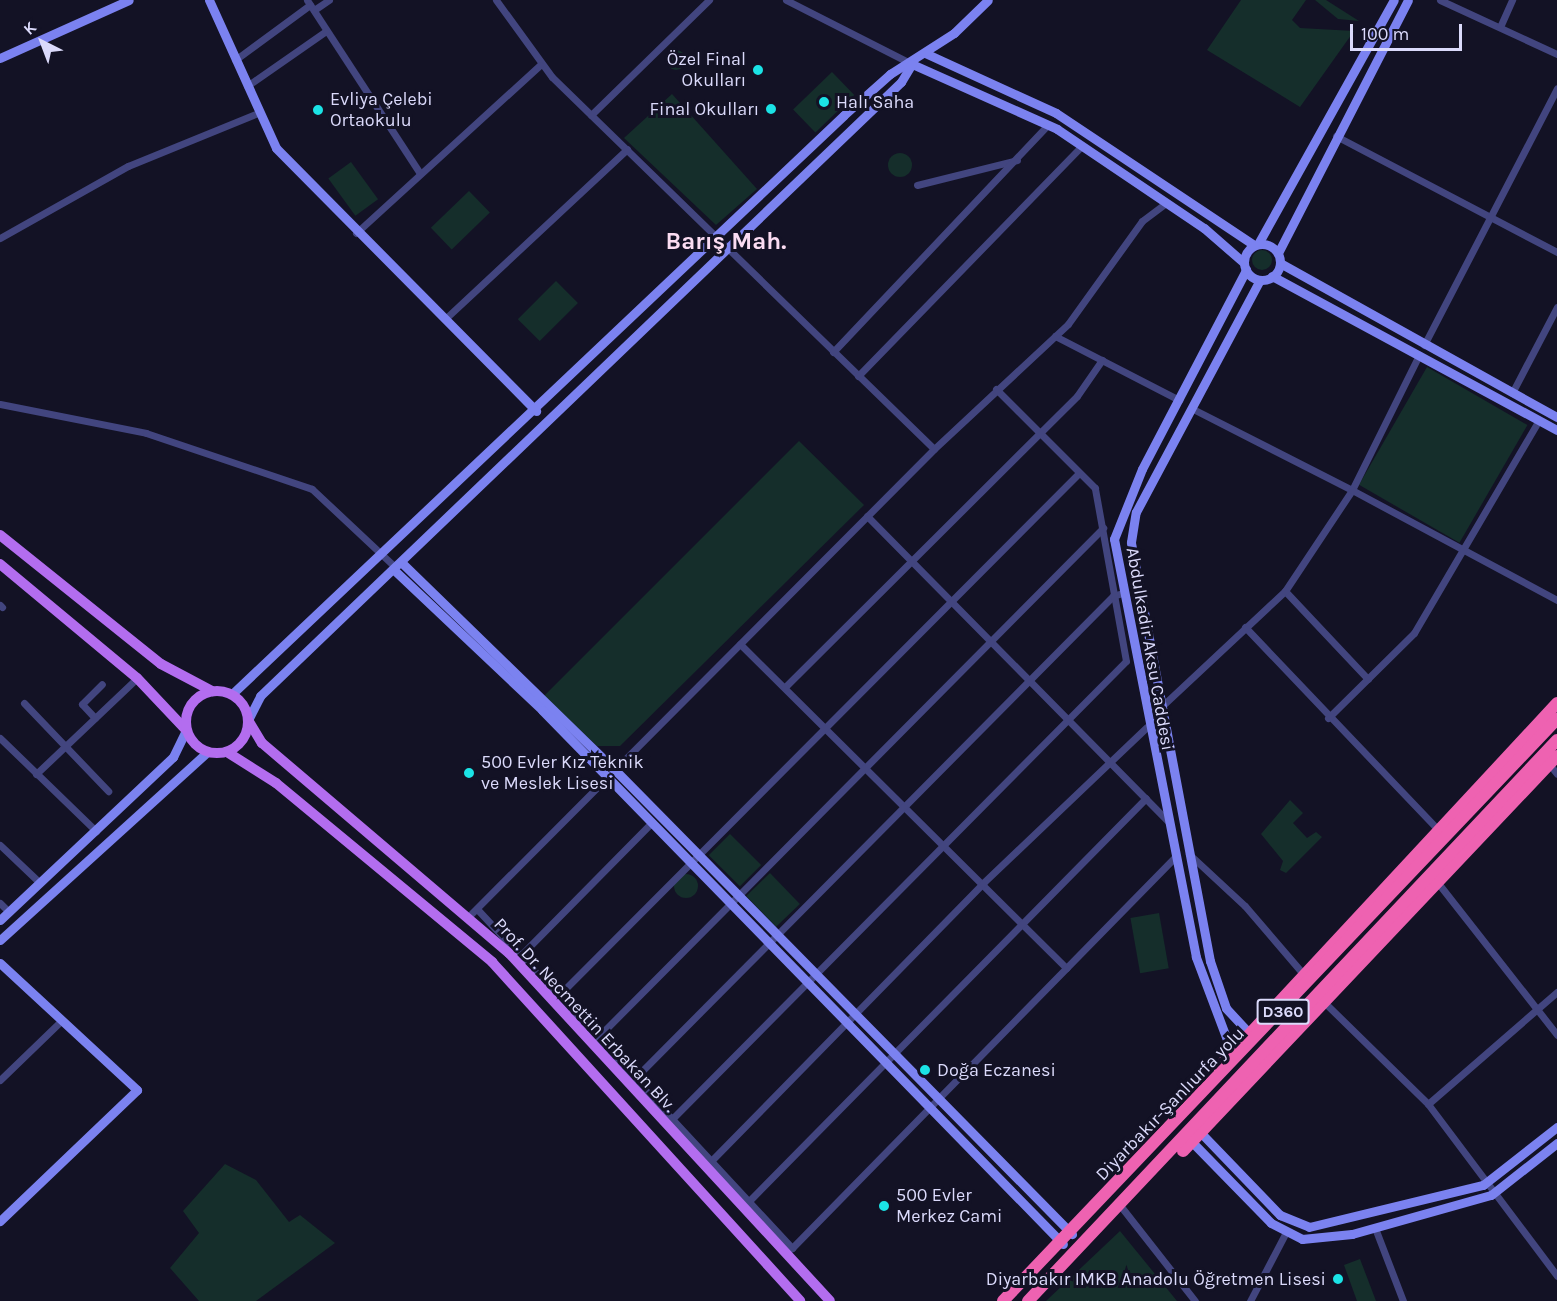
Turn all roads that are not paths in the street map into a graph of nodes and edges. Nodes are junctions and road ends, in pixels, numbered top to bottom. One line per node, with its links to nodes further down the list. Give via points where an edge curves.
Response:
1 (129, 0): 17 (main road)
2 (209, 0): 18 (main road)
3 (329, 0): 12 (street)
4 (496, 0): 20 (street)
5 (709, 0): 24 (street)
6 (786, 0): 19 (street)
7 (988, 0): 15 (main road)
8 (1394, 0): 37 (main road)
9 (1408, 0): 26 (main road)
10 (1440, 0): 13 (street)
11 (1512, 0): 13 (street)
12 (311, 5): 14 (street); 18 (street)
13 (1500, 27): 16 (street)
14 (326, 31): 21 (street); 30 (street)
15 (925, 53): 19 (main road); 37 (main road, via 1063,117)
16 (1557, 54)
17 (0, 58)
18 (235, 60): 21 (main road)
19 (912, 64): 25 (main road); 35 (main road, via 890,74); 38 (main road, via 901,82)
20 (540, 65): 24 (street); 30 (street)
21 (247, 86): 23 (main road)
22 (1557, 88): 33 (street)
23 (258, 113): 34 (main road, via 276,148); 36 (street, via 128,166)
24 (591, 115): 28 (street)
25 (1048, 125): 27 (main road); 29 (street)
26 (1336, 136): 33 (street); 40 (main road)
27 (1082, 146): 32 (main road); 51 (street)
28 (627, 149): 35 (street); 45 (street)
29 (1017, 160): 31 (street); 48 (street)
30 (419, 172): 34 (street)
31 (916, 185)
32 (1166, 203): 41 (main road); 46 (street, via 1142,221)
33 (1490, 217): 39 (street); 47 (street)
34 (356, 233): 45 (main road)
35 (715, 235): 38 (street); 57 (main road)
36 (0, 238)
37 (1256, 245): 40 (main road); 41 (main road, Abdulkadir Aksu Caddesi)
38 (728, 247): 48 (street); 72 (main road)
39 (1557, 252)
40 (1279, 258): 42 (main road); 47 (main road)
41 (1245, 266): 43 (main road); 54 (main road, Abdulkadir Aksu Caddesi)
42 (1272, 276): 43 (main road); 49 (main road)
43 (1260, 280): 56 (main road, Abdulkadir Aksu Caddesi)
44 (1557, 307): 53 (street)
45 (445, 319): 57 (main road)
46 (1055, 336): 50 (street); 52 (street)
47 (1424, 345): 53 (main road)
48 (833, 352): 51 (street)
49 (1419, 355): 59 (main road); 64 (street)
50 (1102, 360): 54 (street); 61 (street, via 1085,387)
51 (858, 376): 62 (street)
52 (996, 389): 61 (street); 62 (street)
53 (1512, 393): 58 (main road)
54 (1179, 400): 74 (main road, Abdulkadir Aksu Caddesi, via 1115,529)
55 (0, 404): 69 (street, via 146,433 312,489)
56 (1191, 408): 64 (street); 89 (main road, Abdulkadir Aksu Caddesi, via 1132,525 1133,568)
57 (536, 411): 69 (main road)
58 (1557, 417)
59 (1539, 420): 60 (main road); 68 (street)
60 (1557, 430)
61 (1039, 435): 63 (street); 70 (street)
62 (934, 449): 65 (street)
63 (1078, 474): 66 (street, via 1095,488); 75 (street)
64 (1353, 490): 68 (street); 73 (street)
65 (867, 516): 70 (street); 79 (street)
66 (1102, 528): 74 (street); 78 (street)
67 (0, 535): 85 (main road, via 161,664)
68 (1461, 549): 76 (street); 82 (street, via 1414,633)
69 (383, 555): 72 (street); 86 (main road)
70 (912, 559): 75 (street); 84 (street)
71 (0, 564): 80 (main road)
72 (396, 566): 94 (main road, via 260,696); 107 (main road)
73 (1285, 591): 77 (street); 82 (street)
74 (1117, 595): 81 (street); 92 (street, via 1126,661); 95 (main road, Abdulkadir Aksu Caddesi)
75 (952, 599): 78 (street); 96 (street)
76 (1557, 600)
77 (1245, 627): 89 (street); 90 (street)
78 (992, 639): 81 (street); 105 (street)
79 (740, 644): 84 (street); 107 (street)
80 (137, 678): 91 (street); 97 (main road)
81 (1031, 679): 92 (street); 110 (street)
82 (1368, 679): 90 (street)
83 (102, 684): 91 (street, via 82,704)
84 (785, 687): 96 (street)
85 (212, 691): 86 (main road); 97 (main road, via 194,700)
86 (232, 694): 94 (main road)
87 (24, 703): 100 (street)
88 (1557, 703): 114 (highway)
89 (1161, 707): 117 (main road, Abdulkadir Aksu Caddesi)
90 (1328, 717): 114 (street)
91 (95, 718): 100 (street)
92 (1069, 718): 103 (street); 115 (street)
93 (1557, 719): 162 (highway, Diyarbakır-Şanlıurfa yolu / D360)
94 (248, 720): 102 (main road, via 243,739); 127 (main road, Prof. Dr. Necmettin Erbakan Blv., via 262,743)
95 (1147, 727): 103 (street); 111 (main road, Abdulkadir Aksu Caddesi)
96 (826, 728): 105 (street); 119 (street)
97 (186, 730): 101 (main road); 113 (main road, via 178,751)
98 (0, 738): 106 (street)
99 (1557, 740): 163 (highway, Diyarbakır-Şanlıurfa yolu / D360)
100 (65, 747): 106 (street); 108 (street)
101 (207, 752): 102 (main road); 131 (main road)
102 (227, 752): 174 (main road, Prof. Dr. Necmettin Erbakan Blv., via 276,783 492,962)
103 (1109, 760): 109 (street); 121 (street)
104 (1554, 765): 122 (highway)
105 (865, 767): 110 (street); 123 (street)
106 (36, 774): 113 (street)
107 (613, 774): 112 (main road); 119 (main road); 127 (street)
108 (108, 791)
109 (1146, 798): 111 (street); 129 (street)
110 (905, 807): 115 (street); 130 (street)
111 (1168, 821): 118 (main road, Abdulkadir Aksu Caddesi)
112 (652, 822): 119 (main road); 133 (street)
113 (96, 831): 120 (main road)
114 (1440, 832): 137 (highway)
115 (945, 844): 121 (street); 136 (street)
116 (0, 845): 120 (street)
117 (1189, 854): 137 (street, via 1245,906); 145 (main road, Abdulkadir Aksu Caddesi, via 1219,993)
118 (1175, 857): 135 (street); 147 (main road, Abdulkadir Aksu Caddesi, via 1196,957)
119 (695, 859): 123 (main road); 124 (main road); 140 (street)
120 (40, 883): 126 (main road)
121 (983, 883): 129 (street); 143 (street)
122 (1438, 883): 141 (highway); 142 (street)
123 (738, 895): 124 (street); 130 (main road)
124 (730, 902): 132 (main road); 150 (street)
125 (0, 903): 126 (street)
126 (9, 912): 128 (main road)
127 (473, 913): 133 (street); 175 (main road, Prof. Dr. Necmettin Erbakan Blv.)
128 (0, 920)
129 (1023, 923): 135 (street); 152 (street)
130 (779, 935): 132 (street); 136 (main road)
131 (0, 940)
132 (771, 943): 138 (main road); 153 (street)
133 (523, 954): 140 (street)
134 (0, 963): 144 (main road)
135 (1066, 968): 155 (street)
136 (817, 974): 138 (street); 143 (main road)
137 (1305, 976): 148 (highway)
138 (809, 981): 146 (main road); 157 (street)
139 (1557, 992): 142 (street)
140 (560, 994): 150 (street)
141 (1326, 1004): 156 (street); 159 (highway)
142 (1538, 1010): 149 (street); 156 (street)
143 (857, 1013): 146 (street); 152 (main road)
144 (62, 1020): 154 (street); 168 (main road, via 137,1090)
145 (1236, 1021): 147 (main road, via 1228,1030); 148 (main road, Abdulkadir Aksu Caddesi)
146 (849, 1022): 152 (main road); 161 (street)
147 (1218, 1023): 151 (main road, Abdulkadir Aksu Caddesi)
148 (1250, 1034): 151 (highway)
149 (1557, 1035)
150 (599, 1036): 153 (street)
151 (1232, 1053): 162 (highway, via 1149,1140)
152 (892, 1057): 155 (main road); 166 (street)
153 (636, 1077): 157 (street)
154 (0, 1080)
155 (937, 1103): 166 (street, via 792,1248); 170 (main road); 172 (main road)
156 (1428, 1104): 164 (street)
157 (673, 1118): 161 (street)
158 (1557, 1127): 164 (main road)
159 (1196, 1138): 163 (highway); 164 (main road, via 1280,1215 1309,1227); 171 (main road)
160 (1557, 1143): 165 (main road)
161 (712, 1160): 166 (street)
162 (1136, 1164): 170 (highway, Diyarbakır-Şanlıurfa yolu / D360)
163 (1150, 1174): 167 (highway, Diyarbakır-Şanlıurfa yolu / D360)
164 (1483, 1185): 165 (street)
165 (1491, 1195): 169 (main road); 173 (street)
166 (750, 1200)
167 (1119, 1204): 177 (highway, Diyarbakır-Şanlıurfa yolu / D360); 178 (street)
168 (2, 1217)
169 (1376, 1228): 171 (main road, via 1327,1238); 180 (street)
170 (1072, 1234): 172 (highway, Diyarbakır-Şanlıurfa yolu / D360)
171 (1285, 1234): 179 (street)
172 (1062, 1244): 176 (highway, Diyarbakır-Şanlıurfa yolu / D360)
173 (1557, 1276)
174 (800, 1301)
175 (830, 1301)
176 (1003, 1301)
177 (1028, 1301)
178 (1196, 1301)
179 (1250, 1301)
180 (1403, 1301)

